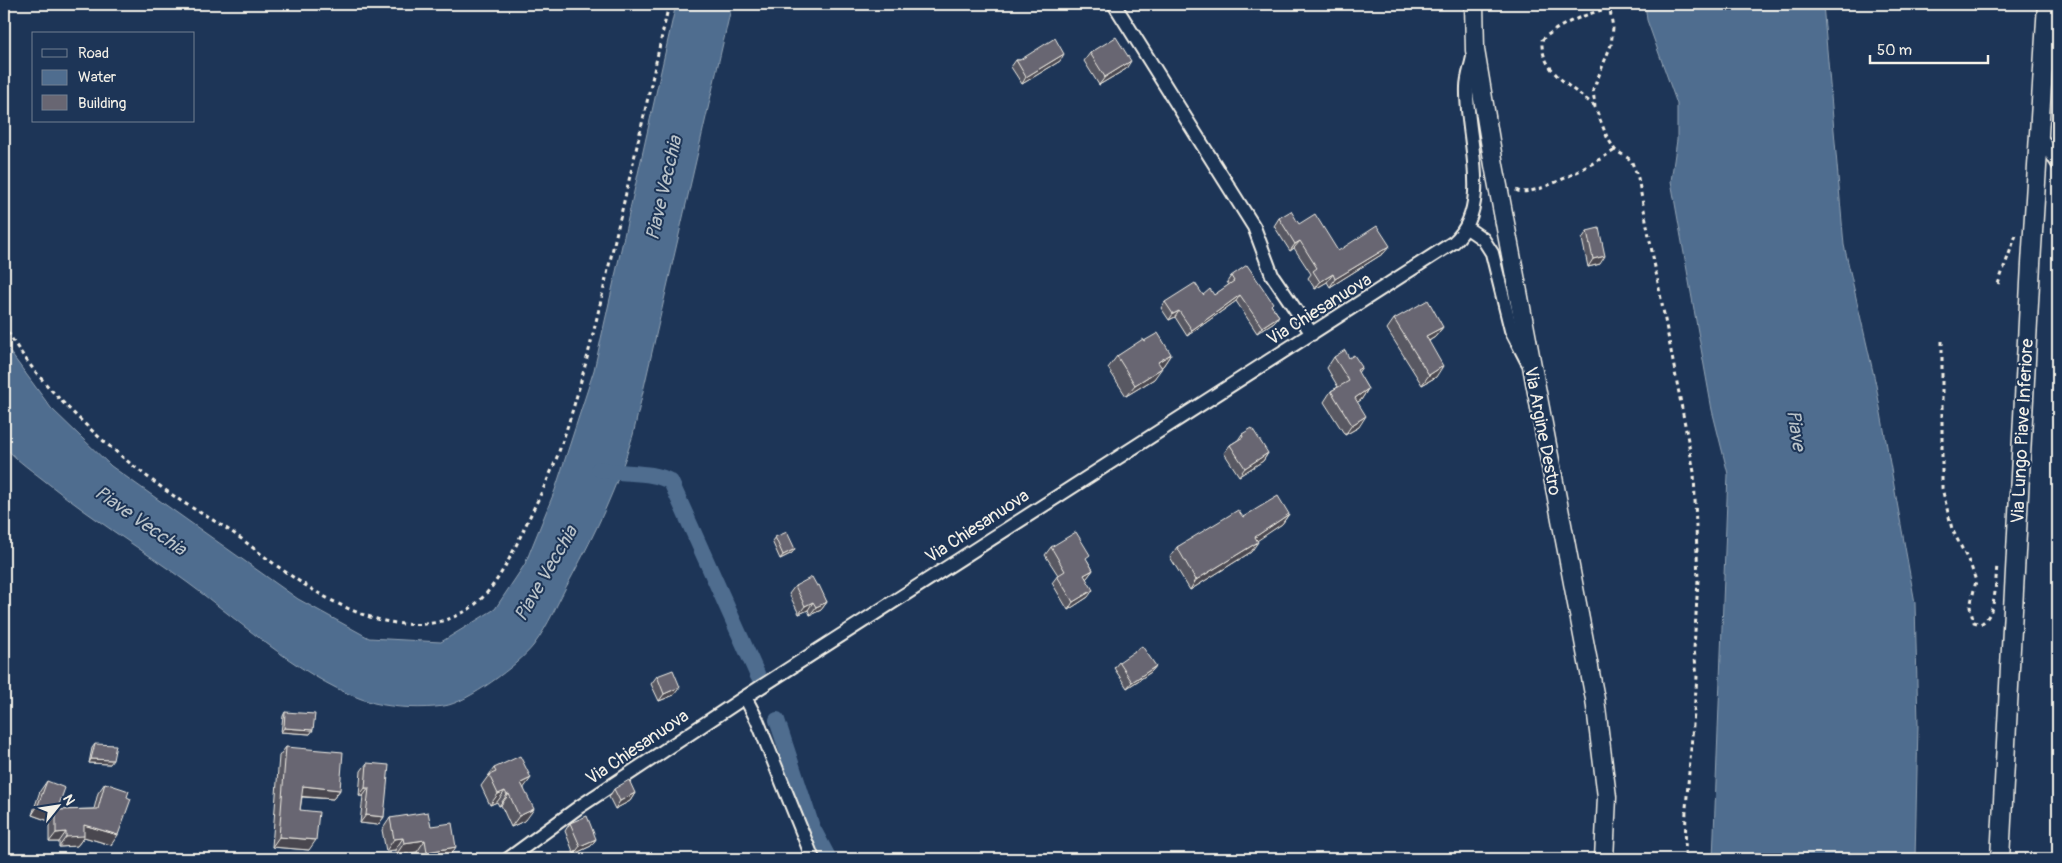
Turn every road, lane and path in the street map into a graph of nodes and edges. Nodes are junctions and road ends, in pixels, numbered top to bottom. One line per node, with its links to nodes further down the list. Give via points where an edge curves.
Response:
1 (669, 4): 13 (path, via 584,373 557,458 512,553 481,600 461,613 417,625 395,624 325,597 282,571 225,525 182,502 111,447 33,370)
2 (1114, 4): 14 (street, via 1254,227 1272,275)
3 (1474, 4): 6 (street, Via Argine Destro)
4 (2047, 4): 8 (street, Via Lungo Piave Inferiore)
5 (1610, 6): 7 (path, via 1611,46 1593,90); 7 (path, via 1549,32 1542,40 1541,52 1555,74)
6 (1475, 50): 12 (street, via 1466,87 1474,203); 16 (street, Via Argine Destro)
7 (1595, 107): 9 (path)
8 (2038, 133): 10 (street); 23 (street, Via Lungo Piave Inferiore)
9 (1615, 150): 11 (path, via 1592,165 1527,192 1517,192); 22 (path, via 1631,160 1638,178 1694,472 1698,580 1694,649 1697,677)
10 (2058, 164)
11 (1513, 183)
12 (1467, 228): 14 (street, Via Chiesanuova, via 1437,254); 16 (street, via 1483,240 1492,253 1511,330)
13 (4, 325)
14 (1312, 334): 18 (street, Via Chiesanuova)
15 (1942, 341): 17 (path, via 1942,488 1952,529 1976,581 1970,607 1974,622 1987,621 1992,611)
16 (1531, 369): 21 (street, Via Argine Destro, via 1595,699 1607,797)
17 (1998, 562)
18 (745, 697): 19 (street, Via Chiesanuova, via 579,807); 20 (street)
19 (508, 859)
20 (813, 859)
21 (1604, 859)
22 (1685, 859)
23 (2000, 859)

